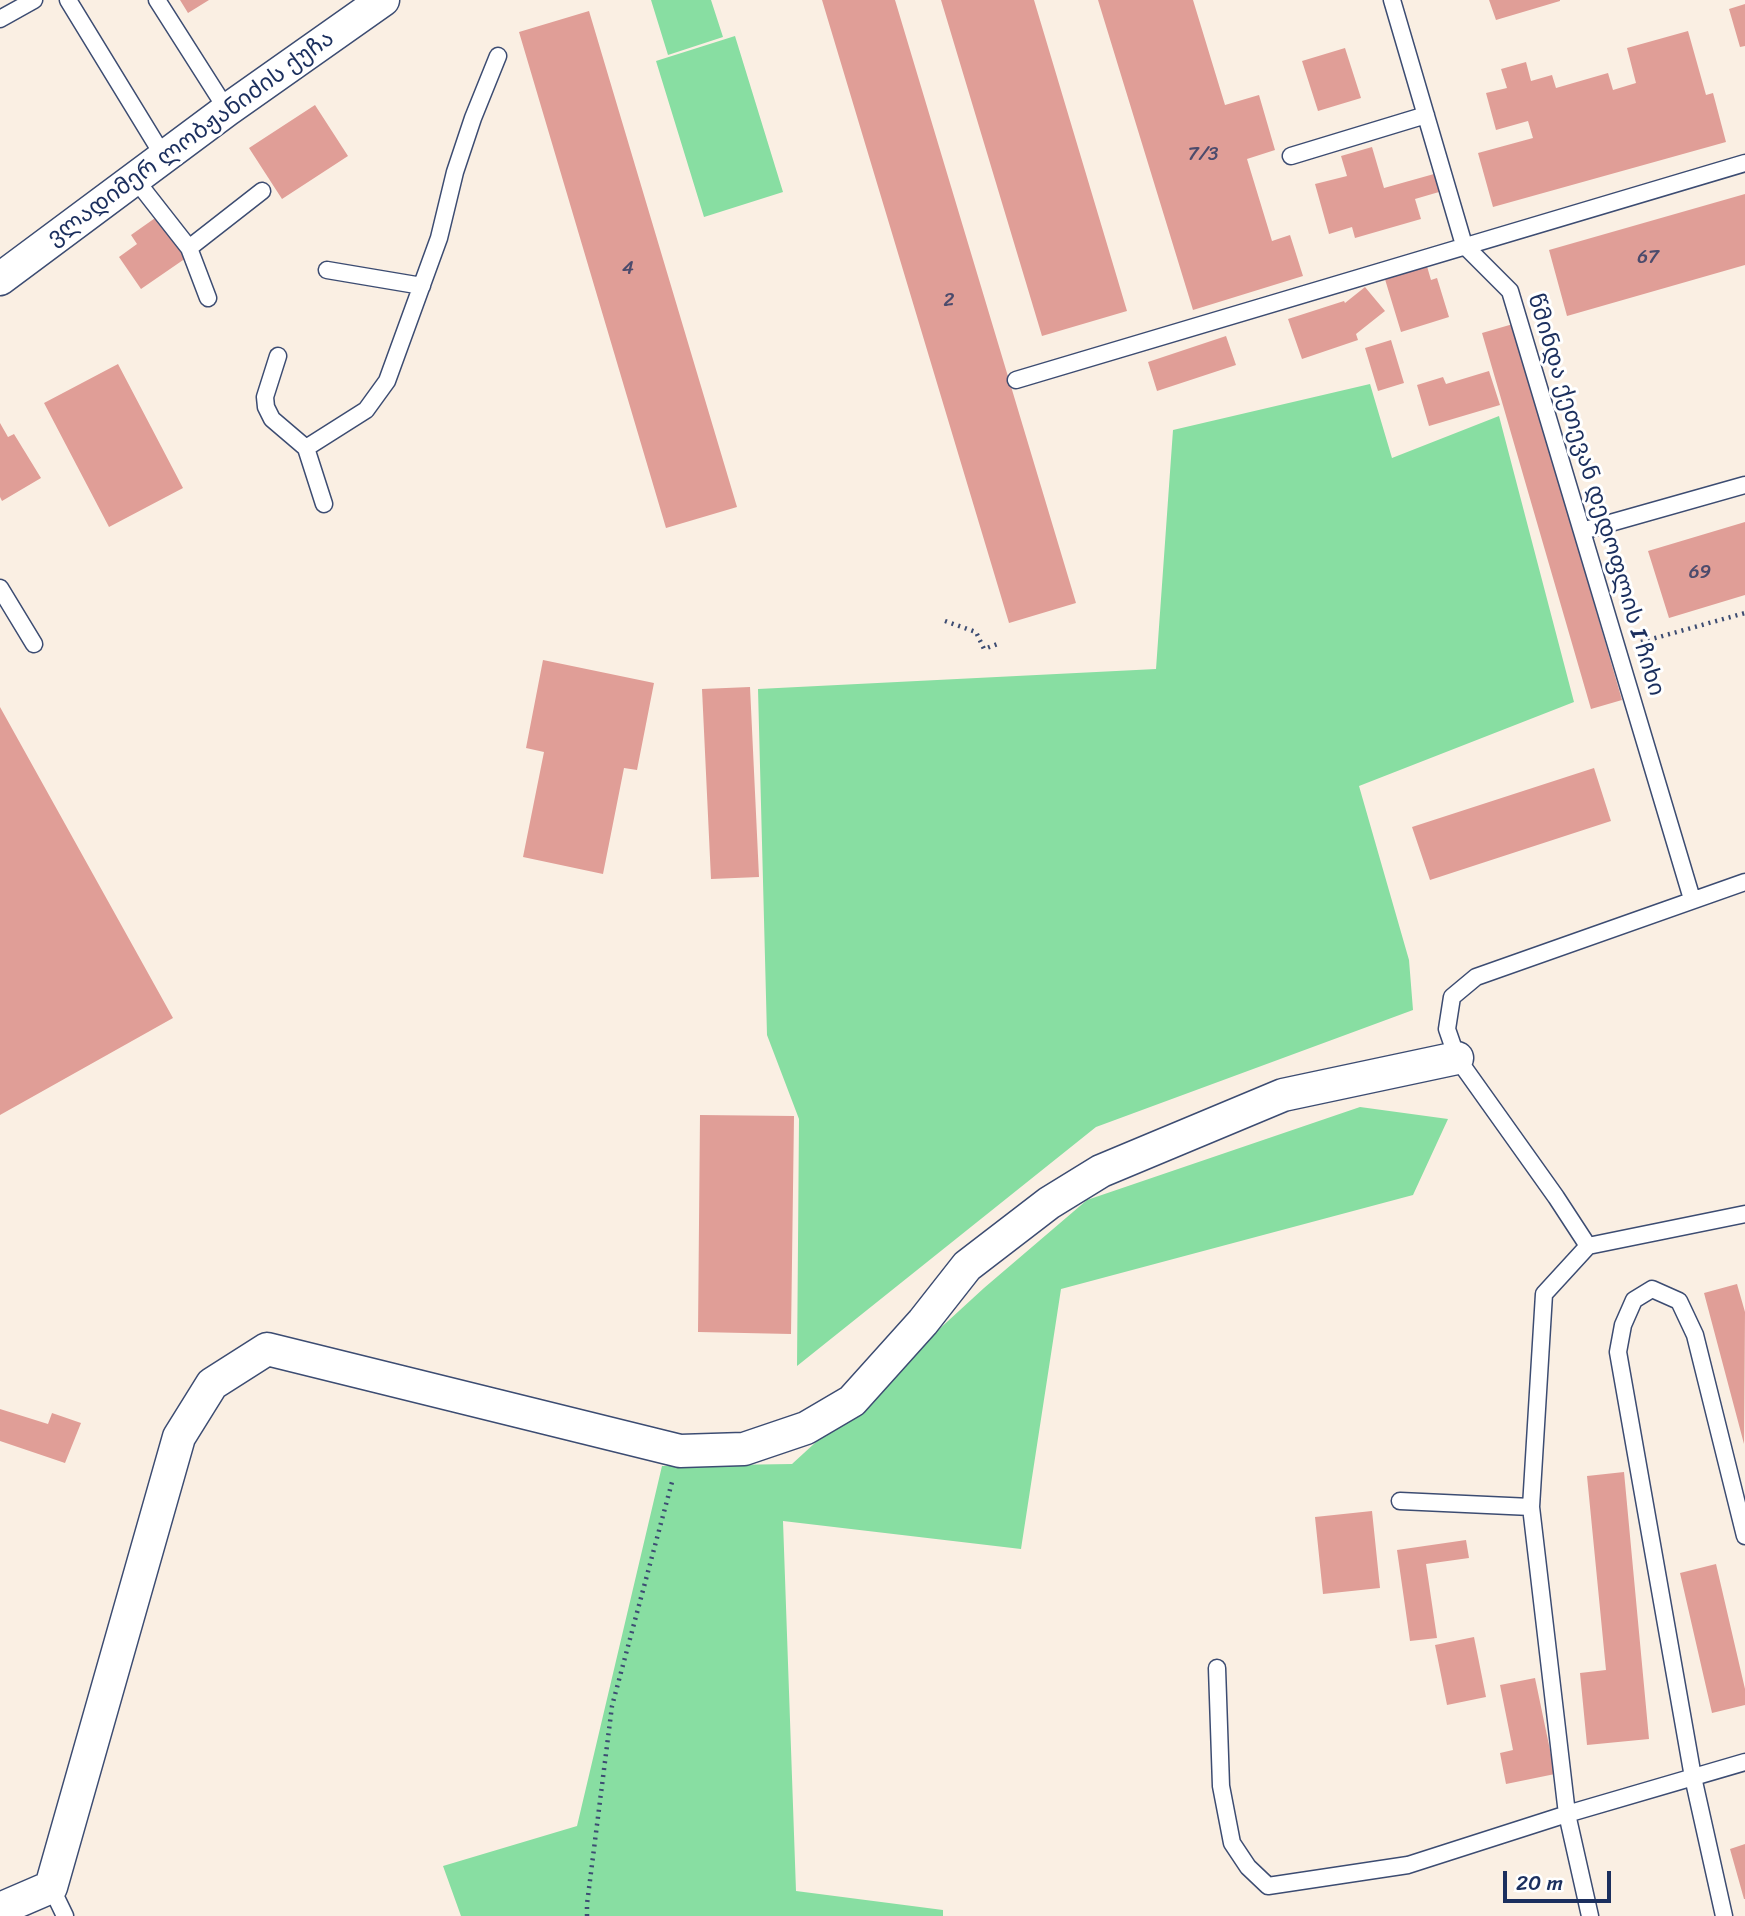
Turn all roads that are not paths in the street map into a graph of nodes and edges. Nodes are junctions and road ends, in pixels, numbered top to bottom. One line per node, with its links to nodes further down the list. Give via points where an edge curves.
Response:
1 (34, 0): 6 (lane)
2 (68, 0): 11 (lane)
3 (157, 0): 8 (lane)
4 (383, 0): 8 (street, ვლადიმერ ლობჟანიძის ქუჩა)
5 (1391, 0): 9 (lane, წმინდა ქეთევან დედოფლის I ჩიხი)
6 (0, 19)
7 (498, 56): 19 (lane, via 455,172)
8 (227, 110): 11 (street, ვლადიმერ ლობჟანიძის ქუჩა)
9 (1426, 115): 10 (lane); 15 (lane, წმინდა ქეთევან დედოფლის I ჩიხი)
10 (1291, 156)
11 (164, 157): 13 (street, ვლადიმერ ლობჟანიძის ქუჩა)
12 (1745, 163): 15 (lane)
13 (135, 179): 16 (lane); 18 (street, ვლადიმერ ლობჟანიძის ქუჩა)
14 (262, 191): 16 (lane)
15 (1464, 245): 22 (lane); 26 (lane, წმინდა ქეთევან დედოფლის I ჩიხი, via 1510,291)
16 (189, 248): 20 (lane)
17 (327, 270): 19 (lane)
18 (0, 279)
19 (422, 286): 23 (lane, via 387,381 366,410)
20 (208, 298)
21 (278, 356): 23 (lane, via 266,407 272,419)
22 (1016, 380)
23 (306, 448): 25 (lane)
24 (1745, 485): 26 (lane)
25 (324, 504)
26 (1582, 531): 30 (lane, წმინდა ქეთევან დედოფლის I ჩიხი)
27 (0, 588): 28 (lane)
28 (34, 644)
29 (1745, 882): 30 (lane)
30 (1692, 899): 31 (lane, via 1476,977 1452,997 1447,1029)
31 (1457, 1058): 33 (lane); 41 (street, via 1283,1094 1101,1171 1049,1203 967,1266 852,1401 806,1428 744,1449 680,1451 267,1349 212,1384 179,1437)
32 (1745, 1214): 33 (lane)
33 (1588, 1247): 35 (lane, via 1545,1294)
34 (1400, 1501): 35 (lane)
35 (1531, 1507): 40 (lane)
36 (1745, 1536): 39 (lane, via 1695,1335 1679,1301 1653,1289 1634,1300 1618,1352)
37 (1217, 1668): 40 (lane, via 1221,1786 1232,1843 1268,1886 1408,1865)
38 (1745, 1762): 39 (lane)
39 (1693, 1777): 40 (lane); 45 (lane)
40 (1566, 1814): 44 (lane)
41 (51, 1887): 42 (street); 43 (lane)
42 (0, 1909)
43 (65, 1916)
44 (1590, 1916)
45 (1724, 1916)

